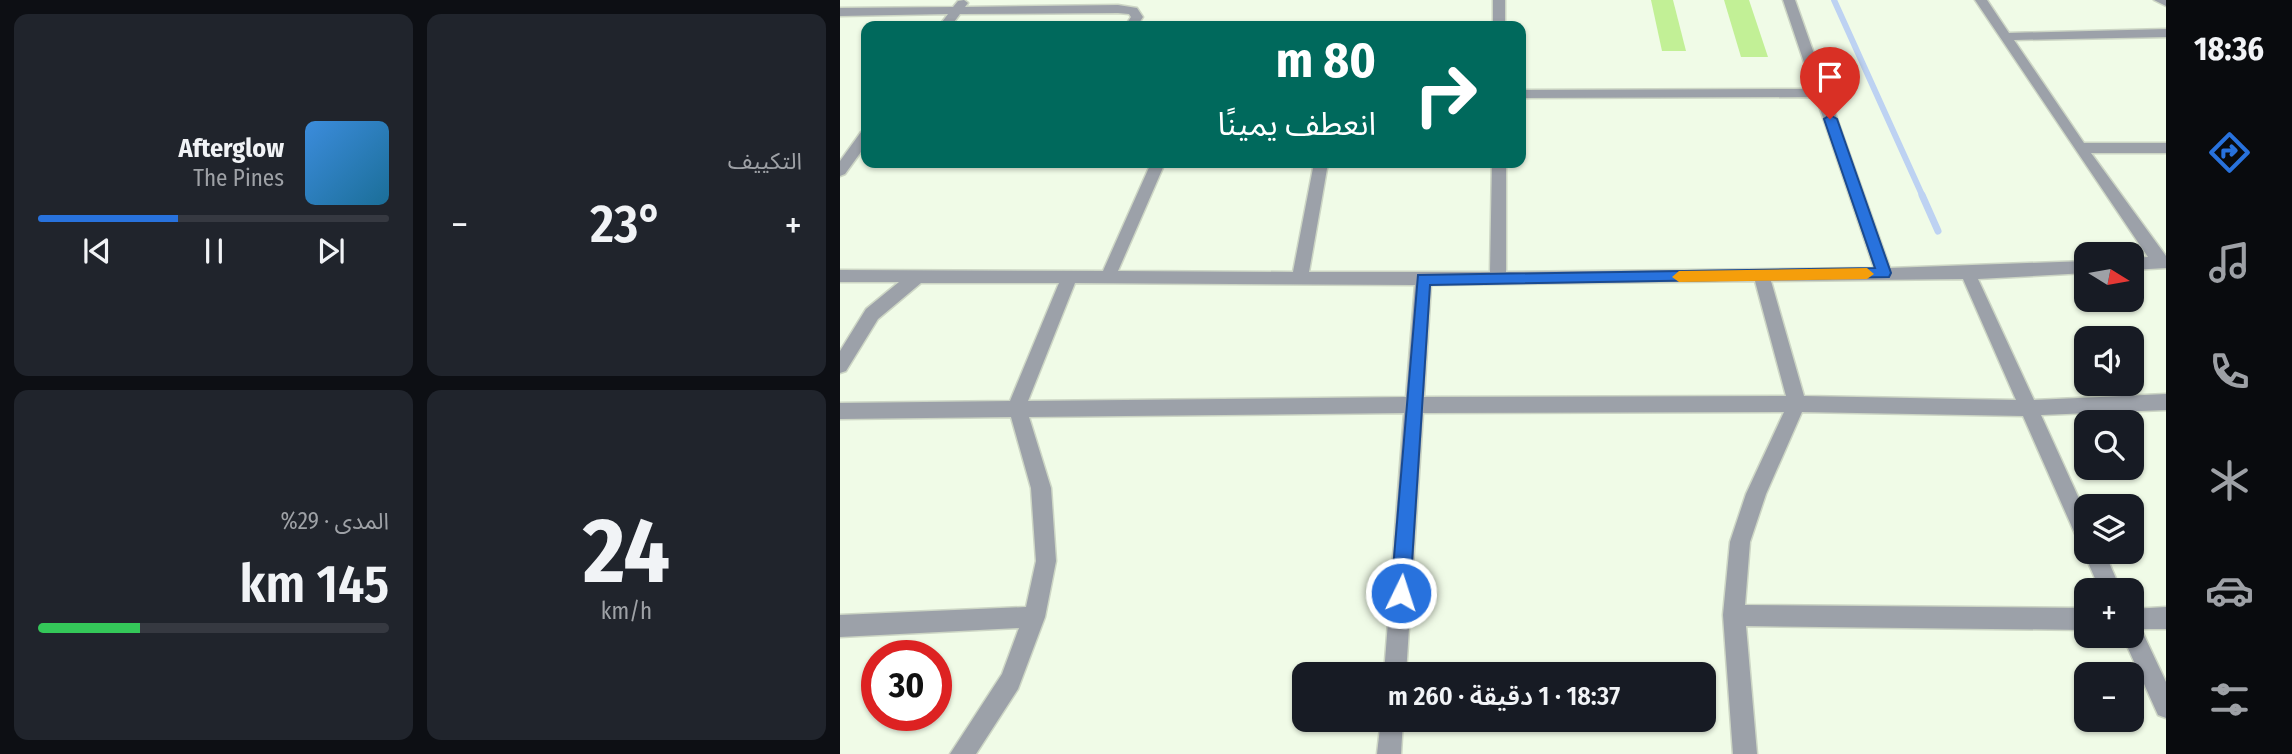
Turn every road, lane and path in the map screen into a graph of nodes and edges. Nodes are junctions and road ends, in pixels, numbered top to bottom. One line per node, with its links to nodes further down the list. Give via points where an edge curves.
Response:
1 (1499, 0): 10 (street)
2 (1789, 0): 13 (street)
3 (1981, 0): 12 (street)
4 (2160, 0): 5 (street)
5 (2166, 2)
6 (961, 5): 7 (street); 8 (street); 9 (street, via 1118,9 1133,11)
7 (840, 12)
8 (949, 21)
9 (1134, 21)
10 (1499, 21)
11 (2166, 33): 12 (street)
12 (2006, 37): 16 (street)
13 (1822, 93): 14 (street); 26 (street)
14 (1526, 94)
15 (861, 141): 19 (street)
16 (2080, 148): 17 (street); 23 (street)
17 (2166, 148)
18 (861, 160): 19 (street)
19 (843, 163)
20 (1156, 168): 32 (street)
21 (1320, 168): 33 (street)
22 (1499, 168): 34 (street)
23 (2163, 262): 24 (street)
24 (2144, 263)
25 (2074, 268): 27 (street)
26 (1884, 273): 27 (street); 31 (street)
27 (1968, 273): 41 (street)
28 (840, 276): 29 (street)
29 (918, 276): 30 (street); 36 (street, via 872,314)
30 (1070, 276): 32 (street); 40 (street)
31 (1762, 276): 34 (street); 38 (street)
32 (1108, 277): 33 (street)
33 (1300, 278): 35 (street)
34 (1498, 278): 35 (street)
35 (1423, 279): 39 (street)
36 (840, 366)
37 (2166, 402): 41 (street)
38 (1797, 404): 39 (street); 41 (street); 44 (street, via 1756,494 1740,542)
39 (1414, 405): 40 (street); 51 (street)
40 (1017, 407): 42 (street); 45 (street, via 1041,488 1046,561)
41 (2026, 408): 43 (street)
42 (840, 411)
43 (2074, 510)
44 (1734, 615): 47 (street); 56 (street)
45 (1034, 617): 49 (street); 54 (street, via 1010,681)
46 (2166, 618): 48 (street)
47 (2074, 619)
48 (2144, 619)
49 (840, 626)
50 (2139, 648): 52 (street)
51 (1396, 662)
52 (2166, 707)
53 (1391, 732): 55 (street)
54 (962, 754)
55 (1389, 754)
56 (1745, 754)

